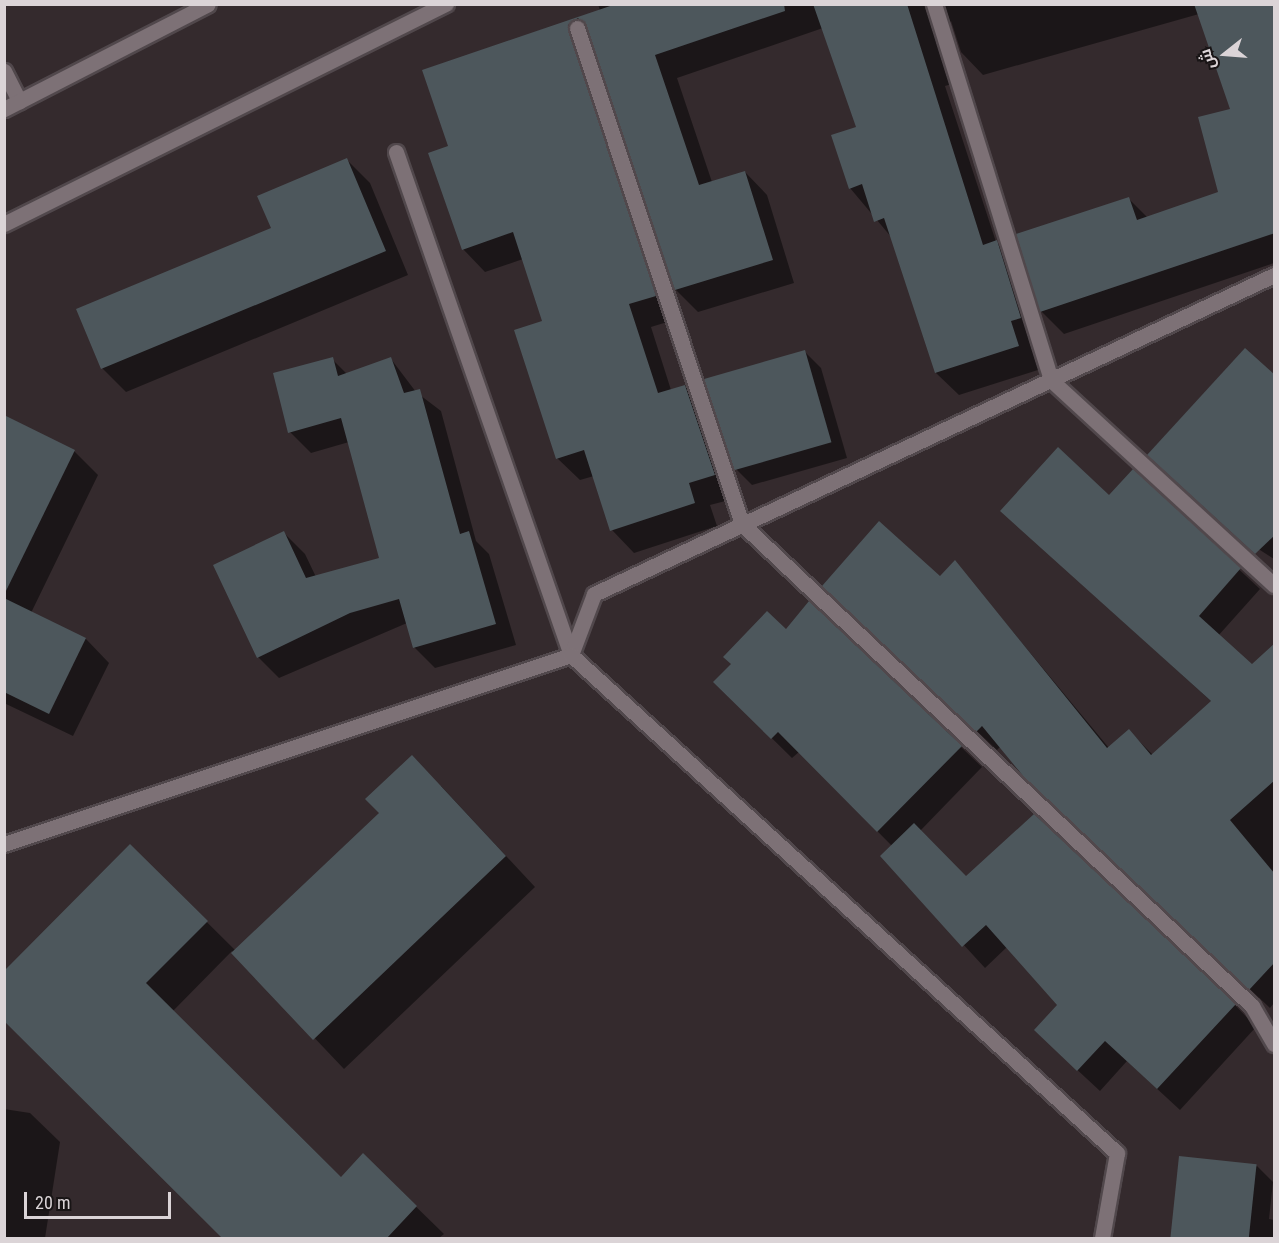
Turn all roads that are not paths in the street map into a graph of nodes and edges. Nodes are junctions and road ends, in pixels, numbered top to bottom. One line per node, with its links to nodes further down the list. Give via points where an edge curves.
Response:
1 (208, 4): 6 (street)
2 (446, 4): 9 (street)
3 (934, 4): 11 (street)
4 (577, 28): 12 (street)
5 (4, 71): 6 (street)
6 (19, 101): 7 (street)
7 (4, 109)
8 (396, 153): 14 (street)
9 (4, 224)
10 (1275, 275): 11 (street)
11 (1051, 380): 12 (street); 13 (street)
12 (742, 524): 14 (street, via 594,594); 16 (street, via 1251,1006)
13 (1275, 585)
14 (572, 655): 15 (street); 17 (street, via 1117,1153)
15 (4, 844)
16 (1275, 1044)
17 (1102, 1239)

